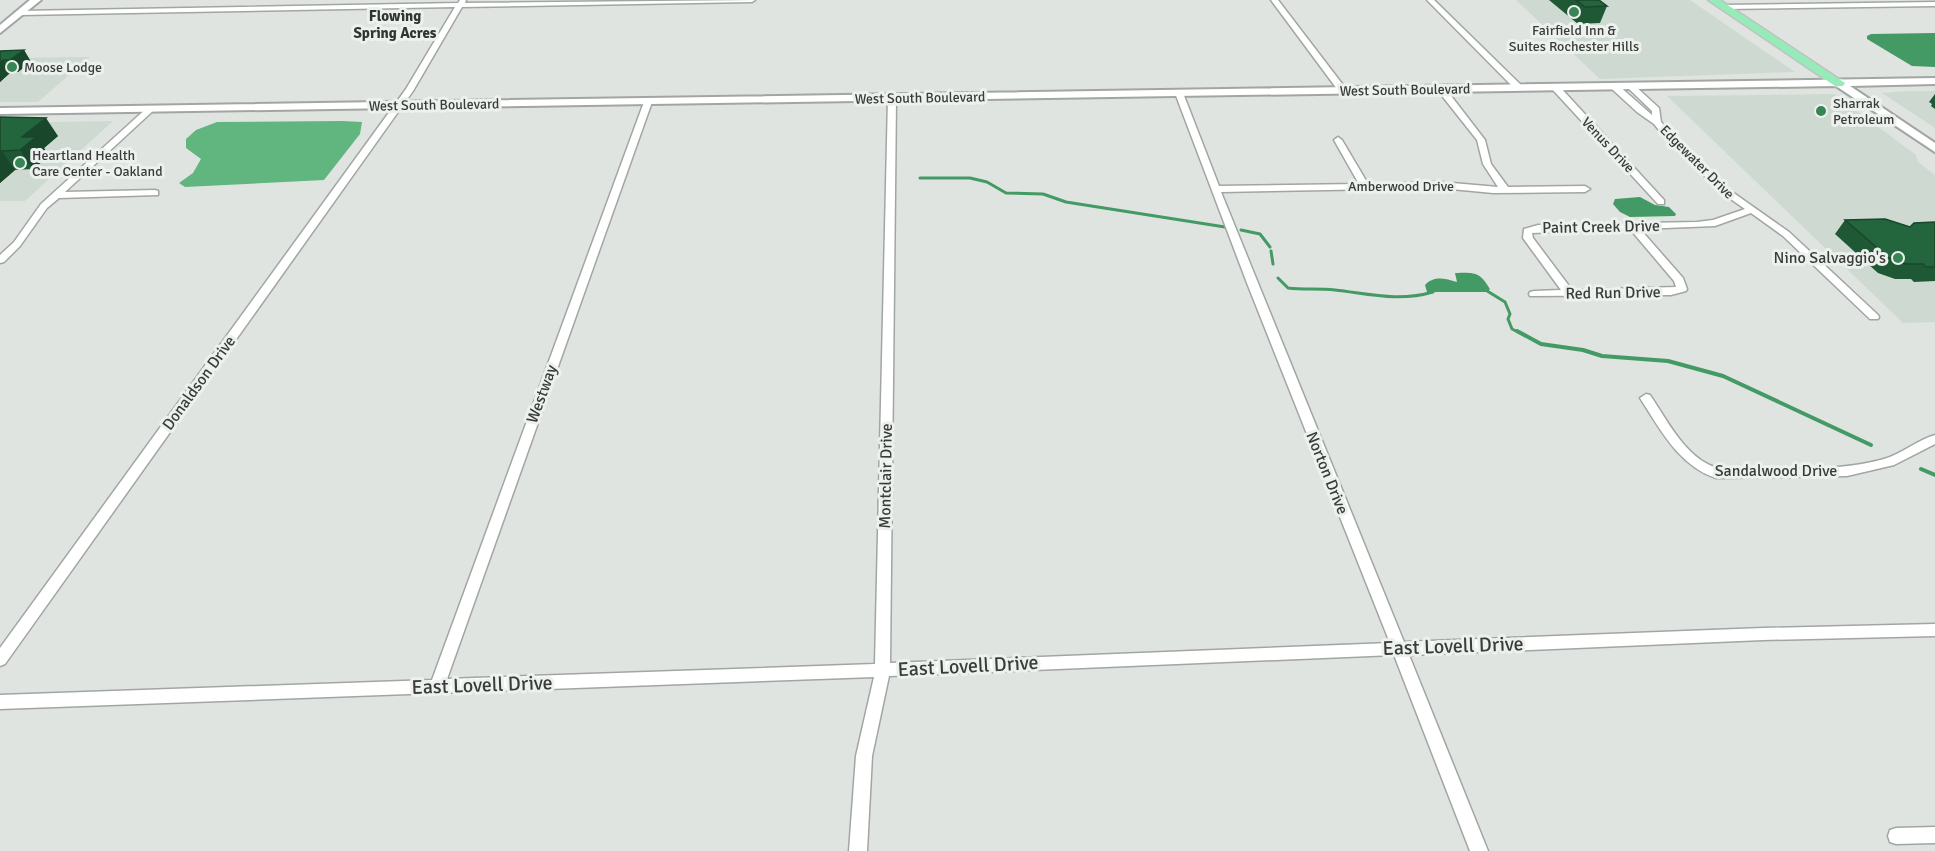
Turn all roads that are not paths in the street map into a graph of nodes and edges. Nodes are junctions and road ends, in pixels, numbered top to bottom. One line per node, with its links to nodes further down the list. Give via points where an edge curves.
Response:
1 (36, 0): 9 (street)
2 (752, 0): 6 (street)
3 (1274, 0): 18 (street)
4 (1430, 0): 15 (street)
5 (1713, 0): 8 (main road)
6 (461, 3): 9 (street); 22 (street, Donaldson Drive)
7 (1935, 4): 8 (street)
8 (1724, 7): 12 (main road)
9 (20, 13): 10 (street)
10 (0, 30)
11 (1935, 81): 12 (street, West South Boulevard)
12 (1839, 83): 14 (street, West South Boulevard); 27 (street)
13 (1615, 87): 14 (street, West South Boulevard); 16 (street, West South Boulevard); 25 (street, Edgewater Drive)
14 (1630, 87): 25 (street, Edgewater Drive, via 1656,110)
15 (1519, 88): 16 (street, West South Boulevard); 17 (street, West South Boulevard)
16 (1556, 88): 34 (street, Venus Drive)
17 (1442, 90): 18 (street, West South Boulevard); 31 (street, via 1481,140 1487,164)
18 (1343, 91): 19 (street, West South Boulevard)
19 (1179, 93): 20 (street, West South Boulevard); 29 (street, Norton Drive)
20 (892, 98): 21 (street, West South Boulevard); 48 (street, Montclair Drive)
21 (648, 102): 22 (street, West South Boulevard); 49 (street, Westway)
22 (398, 106): 23 (street, West South Boulevard); 47 (street, Donaldson Drive)
23 (152, 109): 24 (street, West South Boulevard); 33 (street)
24 (0, 111)
25 (1657, 122): 35 (street, Edgewater Drive, via 1725,191)
26 (1338, 140): 28 (street)
27 (1935, 148)
28 (1365, 186): 29 (street, Amberwood Drive); 31 (street, Amberwood Drive, via 1446,185)
29 (1216, 189): 46 (street, Norton Drive)
30 (1585, 189): 31 (street, Amberwood Drive)
31 (1505, 190)
32 (155, 193): 33 (street)
33 (56, 195): 38 (street, via 37,214)
34 (1661, 201)
35 (1750, 210): 36 (street, Paint Creek Drive, via 1708,224); 42 (street, Edgewater Drive, via 1786,234)
36 (1633, 227): 41 (street, Paint Creek Drive, via 1527,231 1528,238); 41 (street, Red Run Drive, via 1679,279 1682,289)
37 (0, 244): 38 (street)
38 (18, 244): 39 (street)
39 (0, 260)
40 (1534, 294): 41 (street, Red Run Drive)
41 (1569, 294)
42 (1874, 317)
43 (1646, 398): 44 (street, Sandalwood Drive, via 1692,460 1716,473 1846,471 1890,462)
44 (1935, 440)
45 (1935, 630): 46 (street, East Lovell Drive)
46 (1401, 649): 48 (street, East Lovell Drive); 54 (street, Norton Drive)
47 (0, 660)
48 (883, 670): 49 (street, East Lovell Drive); 53 (street, Montclair Drive, via 864,756)
49 (437, 687): 50 (street, East Lovell Drive)
50 (0, 702)
51 (1935, 835): 52 (street)
52 (1896, 836)
53 (858, 851)
54 (1479, 851)

